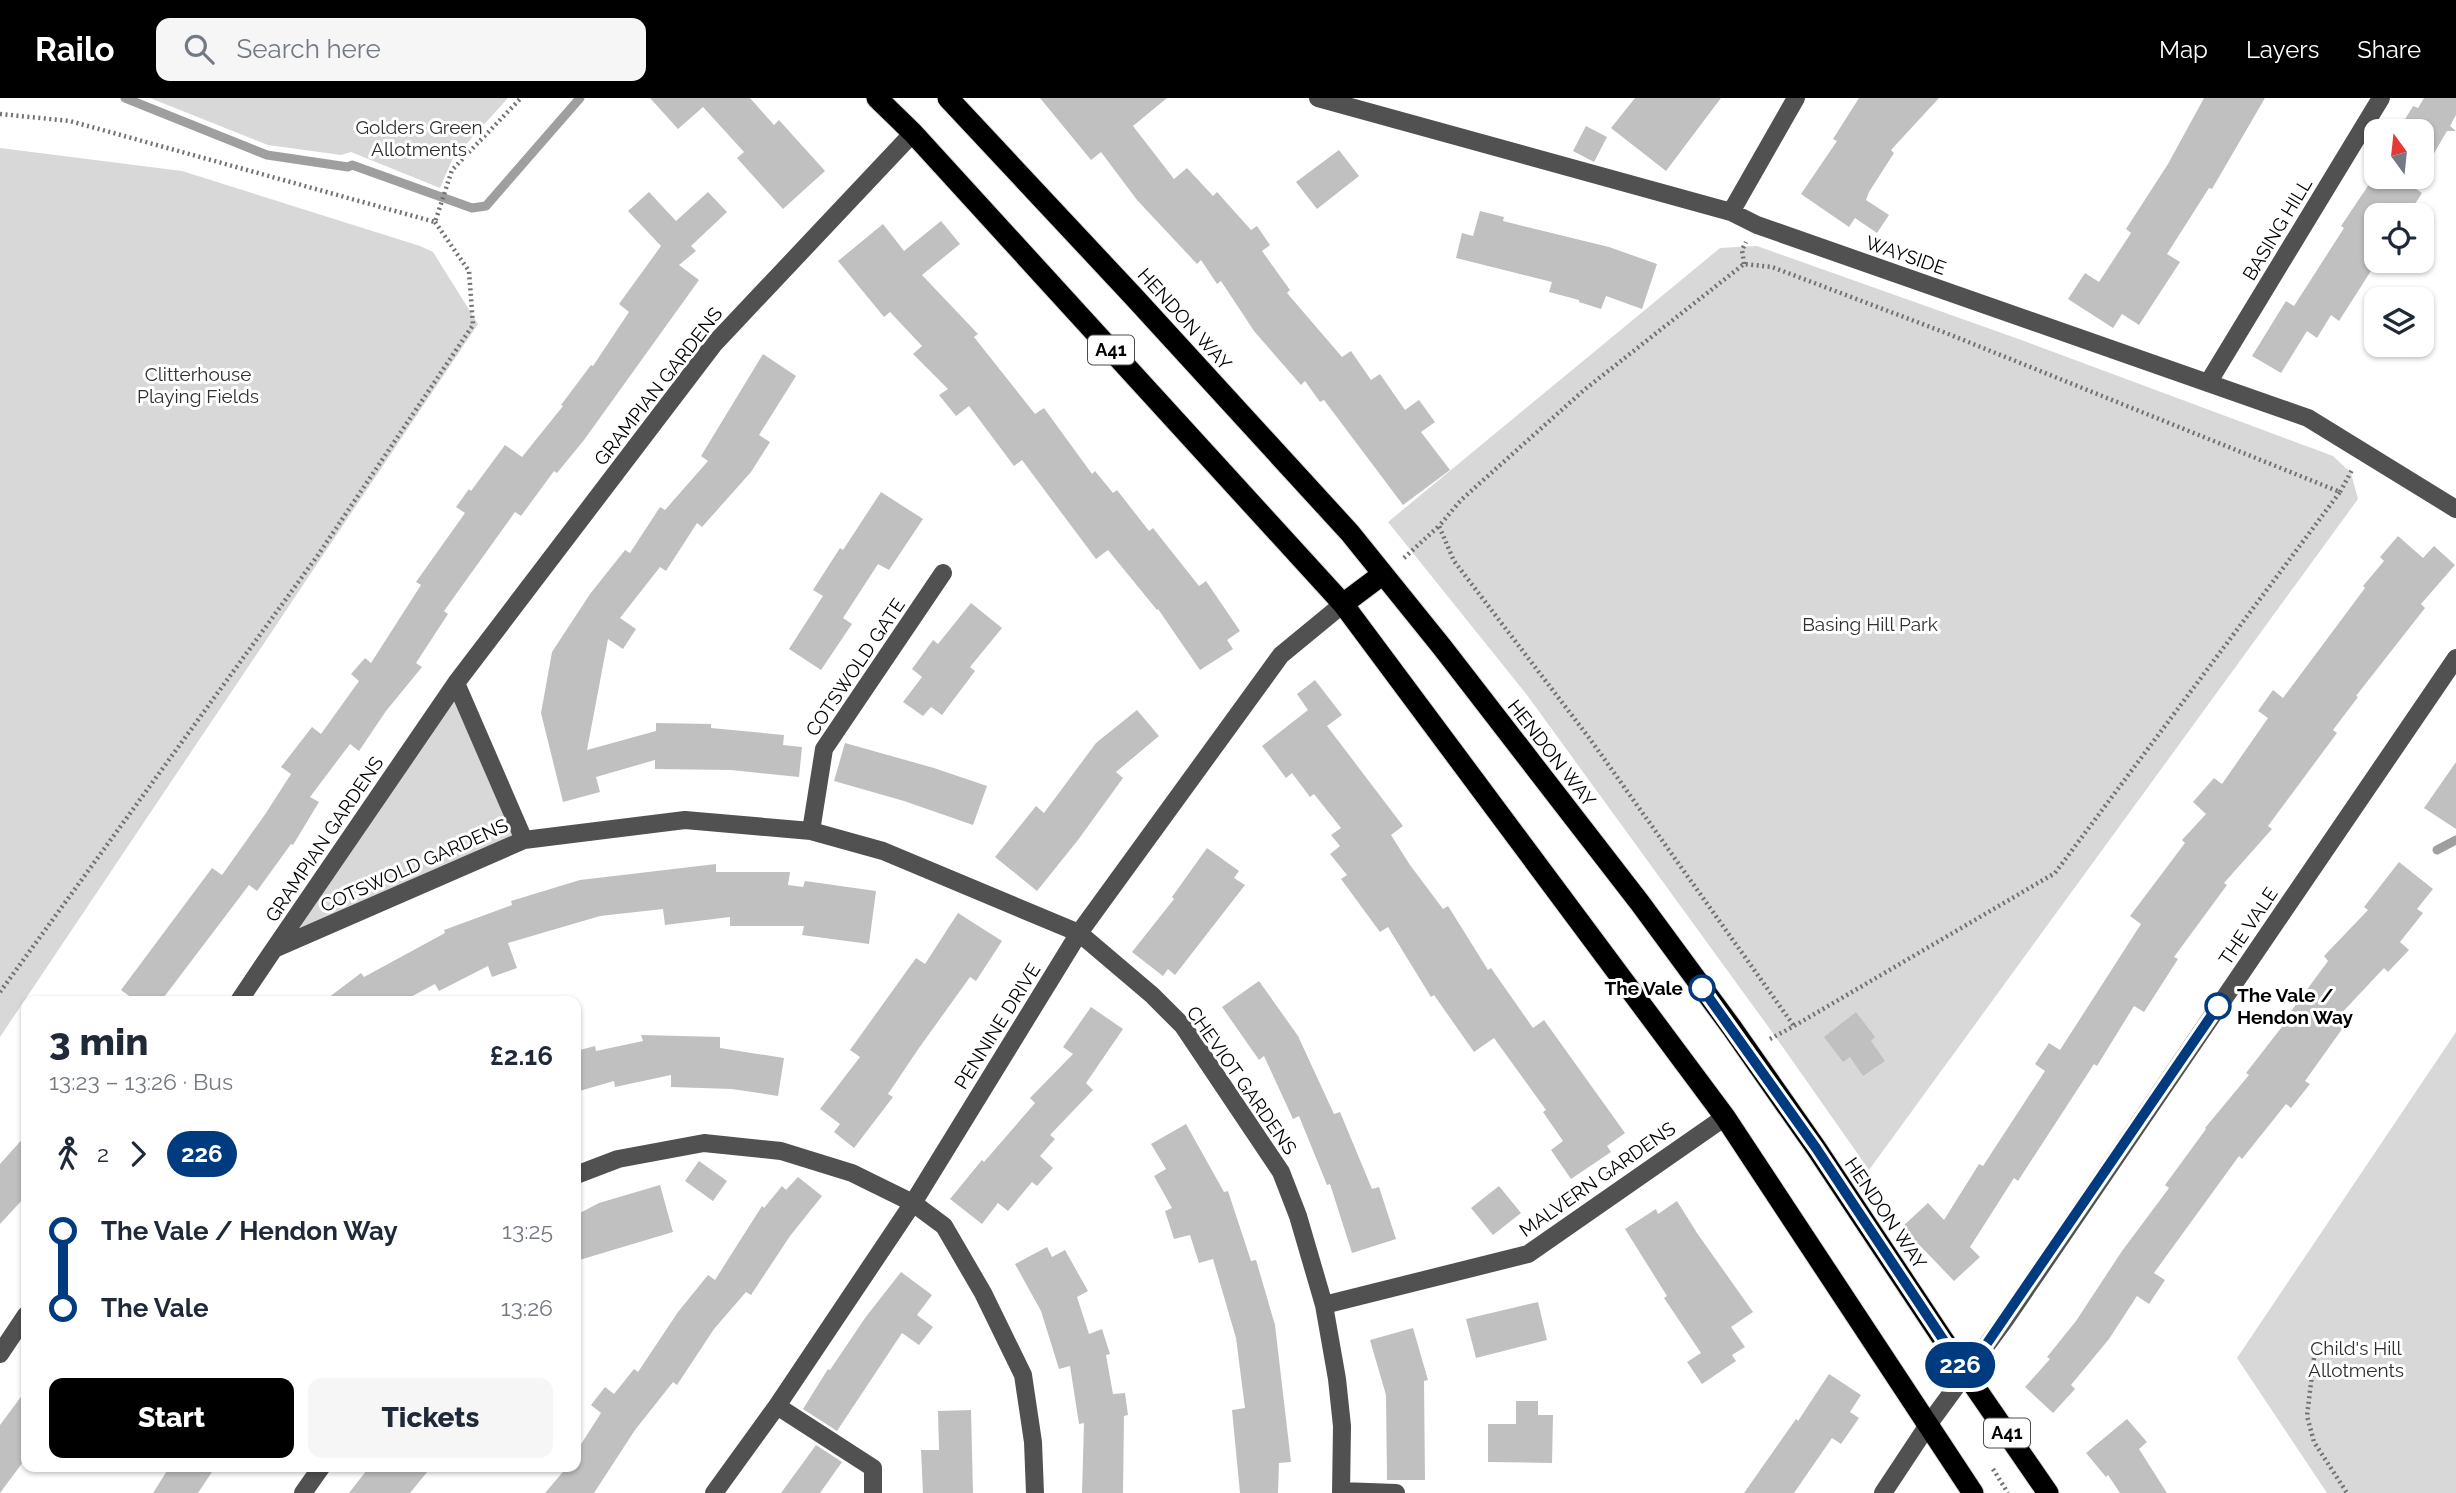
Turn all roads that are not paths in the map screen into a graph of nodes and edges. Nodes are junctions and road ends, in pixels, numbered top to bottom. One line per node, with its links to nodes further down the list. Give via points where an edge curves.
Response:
1 (877, 98): 6 (highway, A41)
2 (948, 98): 11 (highway, HENDON WAY / A41)
3 (1318, 98): 7 (street, WAYSIDE)
4 (1796, 98): 7 (street)
5 (2381, 98): 8 (street, BASING HILL)
6 (913, 133): 12 (highway, A41); 14 (street, GRAMPIAN GARDENS, via 714,344)
7 (1731, 212): 8 (street, WAYSIDE)
8 (2208, 383): 9 (street, WAYSIDE, via 2308,418)
9 (2456, 509)
10 (943, 573): 15 (street, COTSWOLD GATE, via 824,749)
11 (1383, 574): 12 (highway); 26 (highway, HENDON WAY / A41, via 1724,1018)
12 (1343, 604): 17 (street, PENNINE DRIVE, via 1281,655); 20 (highway, A41)
13 (2456, 658): 26 (street, THE VALE)
14 (456, 683): 16 (street); 18 (street, GRAMPIAN GARDENS)
15 (811, 831): 16 (street, COTSWOLD GARDENS, via 685,820); 17 (street, COTSWOLD GARDENS, via 883,851)
16 (524, 840): 18 (street, COTSWOLD GARDENS)
17 (1079, 933): 22 (street, PENNINE DRIVE); 23 (street, CHEVIOT GARDENS, via 1183,1026 1281,1172)
18 (274, 949): 19 (street)
19 (242, 996)
20 (1725, 1117): 23 (street, MALVERN GARDENS, via 1528,1254); 28 (highway, A41)
21 (581, 1173): 22 (street, via 618,1159 704,1143 781,1151 852,1174)
22 (914, 1203): 27 (street, PENNINE DRIVE); 34 (street, via 944,1226 1023,1375)
23 (1324, 1305): 30 (street, CHEVIOT GARDENS, via 1341,1414)
24 (21, 1322): 25 (street)
25 (0, 1354)
26 (1966, 1374): 28 (street, THE VALE); 38 (highway, HENDON WAY / A41)
27 (777, 1406): 32 (street, PENNINE DRIVE); 33 (street, via 873,1468)
28 (1928, 1425): 36 (street, THE VALE); 37 (highway, A41)
29 (317, 1472): 31 (street)
30 (1341, 1492): 35 (street)
31 (303, 1493)
32 (714, 1493)
33 (873, 1493)
34 (1035, 1493)
35 (1396, 1493)
36 (1883, 1493)
37 (1973, 1493)
38 (2048, 1493)

